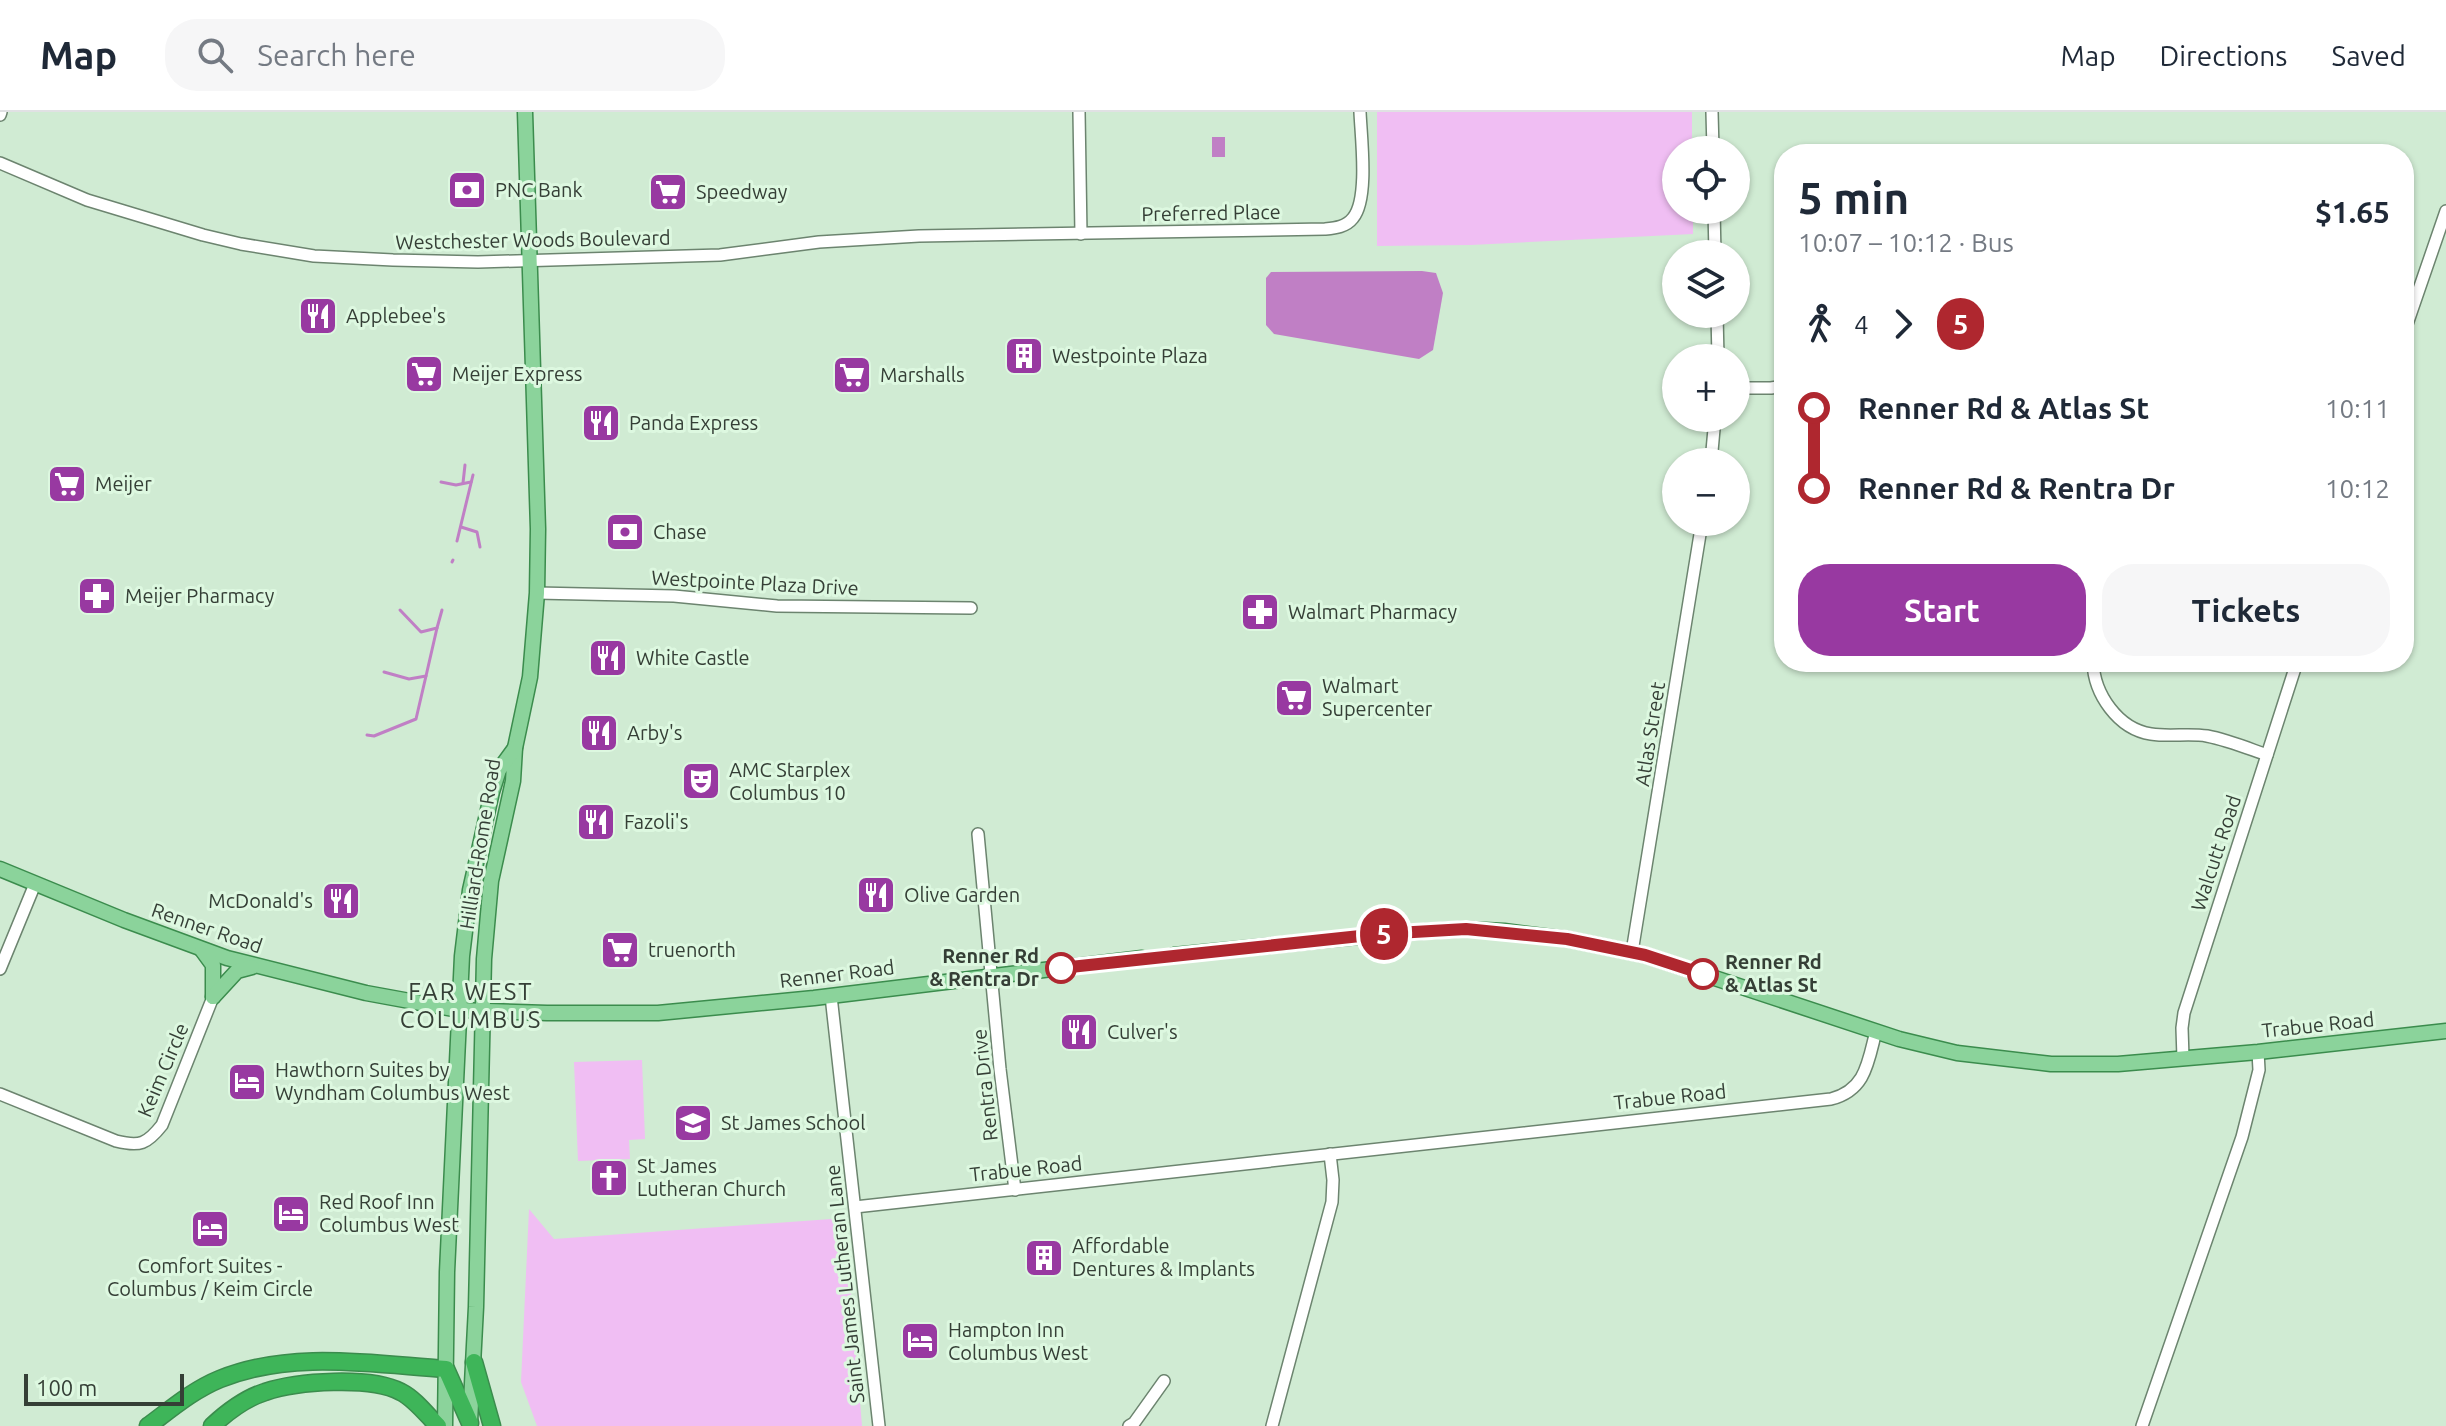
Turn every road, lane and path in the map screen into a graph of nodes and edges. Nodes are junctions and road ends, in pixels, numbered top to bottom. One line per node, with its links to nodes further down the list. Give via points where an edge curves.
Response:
1 (525, 112): 9 (main road, Hilliard-Rome Road)
2 (1079, 112): 8 (street)
3 (1360, 112): 8 (street, Preferred Place, via 1361,200 1354,217 1342,227)
4 (1712, 112): 5 (street)
5 (1713, 136)
6 (0, 163): 9 (street, Westchester Woods Boulevard, via 102,205 241,244 314,256)
7 (2446, 211): 10 (street)
8 (1081, 234): 9 (street, Westchester Woods Boulevard, via 857,239 720,255)
9 (529, 261): 14 (main road, Hilliard-Rome Road)
10 (2414, 304)
11 (1750, 388): 12 (street)
12 (1774, 388)
13 (1700, 536): 24 (street, Atlas Street)
14 (537, 593): 15 (street, Westpointe Plaza Drive, via 674,596 777,606); 18 (main road, Hilliard-Rome Road, via 530,677)
15 (971, 608)
16 (2094, 672): 19 (street, via 2106,702 2136,729 2208,736)
17 (2294, 672): 19 (street, Walcutt Road)
18 (515, 748): 32 (main road, Hilliard-Rome Road, via 499,770 484,821 470,890); 33 (main road, Hilliard-Rome Road, via 491,881)
19 (2267, 755): 37 (street, Walcutt Road, via 2184,1013)
20 (978, 834): 29 (street)
21 (0, 869): 22 (main road, Renner Road)
22 (35, 884): 23 (main road, Renner Road); 28 (street)
23 (201, 950): 27 (main road, Renner Road); 31 (main road, via 213,965)
24 (1632, 952): 25 (main road, Renner Road, via 1466,929); 34 (main road, Renner Road)
25 (1174, 955): 26 (street, Renner Road)
26 (1142, 958): 29 (main road, Renner Road)
27 (256, 967): 31 (main road, via 237,971); 32 (main road, Renner Road)
28 (0, 969)
29 (993, 977): 30 (main road, Renner Road); 40 (street, Rentra Drive)
30 (831, 996): 33 (main road, Renner Road, via 658,1013); 41 (street, Saint James Lutheran Lane)
31 (213, 997): 38 (street, Keim Circle, via 162,1125 150,1140 133,1145 116,1141)
32 (459, 1010): 33 (main road, Renner Road); 43 (main road, Hilliard-Rome Road)
33 (483, 1011): 42 (main road, Hilliard-Rome Road)
34 (1876, 1031): 37 (main road, Trabue Road, via 1957,1053 2051,1064); 39 (street, Trabue Road, via 1862,1079 1844,1096 1831,1099)
35 (2446, 1031): 36 (main road, Trabue Road)
36 (2258, 1052): 37 (main road, Trabue Road); 54 (street, via 2259,1070 2242,1137)
37 (2183, 1058)
38 (0, 1094)
39 (1330, 1154): 40 (street, Trabue Road); 53 (street, via 1332,1202)
40 (1015, 1190): 41 (street, Trabue Road)
41 (855, 1207): 51 (street, Saint James Lutheran Lane)
42 (474, 1362): 45 (main road, Hilliard-Rome Road); 50 (highway)
43 (446, 1369): 45 (highway); 46 (highway, via 312,1361 248,1369 189,1395); 49 (main road, Hilliard-Rome Road)
44 (1164, 1381): 52 (street)
45 (470, 1425)
46 (148, 1426)
47 (212, 1426): 48 (highway, via 262,1393 326,1383 387,1386 404,1393)
48 (438, 1426)
49 (445, 1426)
50 (492, 1426)
51 (879, 1426)
52 (1129, 1426)
53 (1272, 1426)
54 (2142, 1426)

